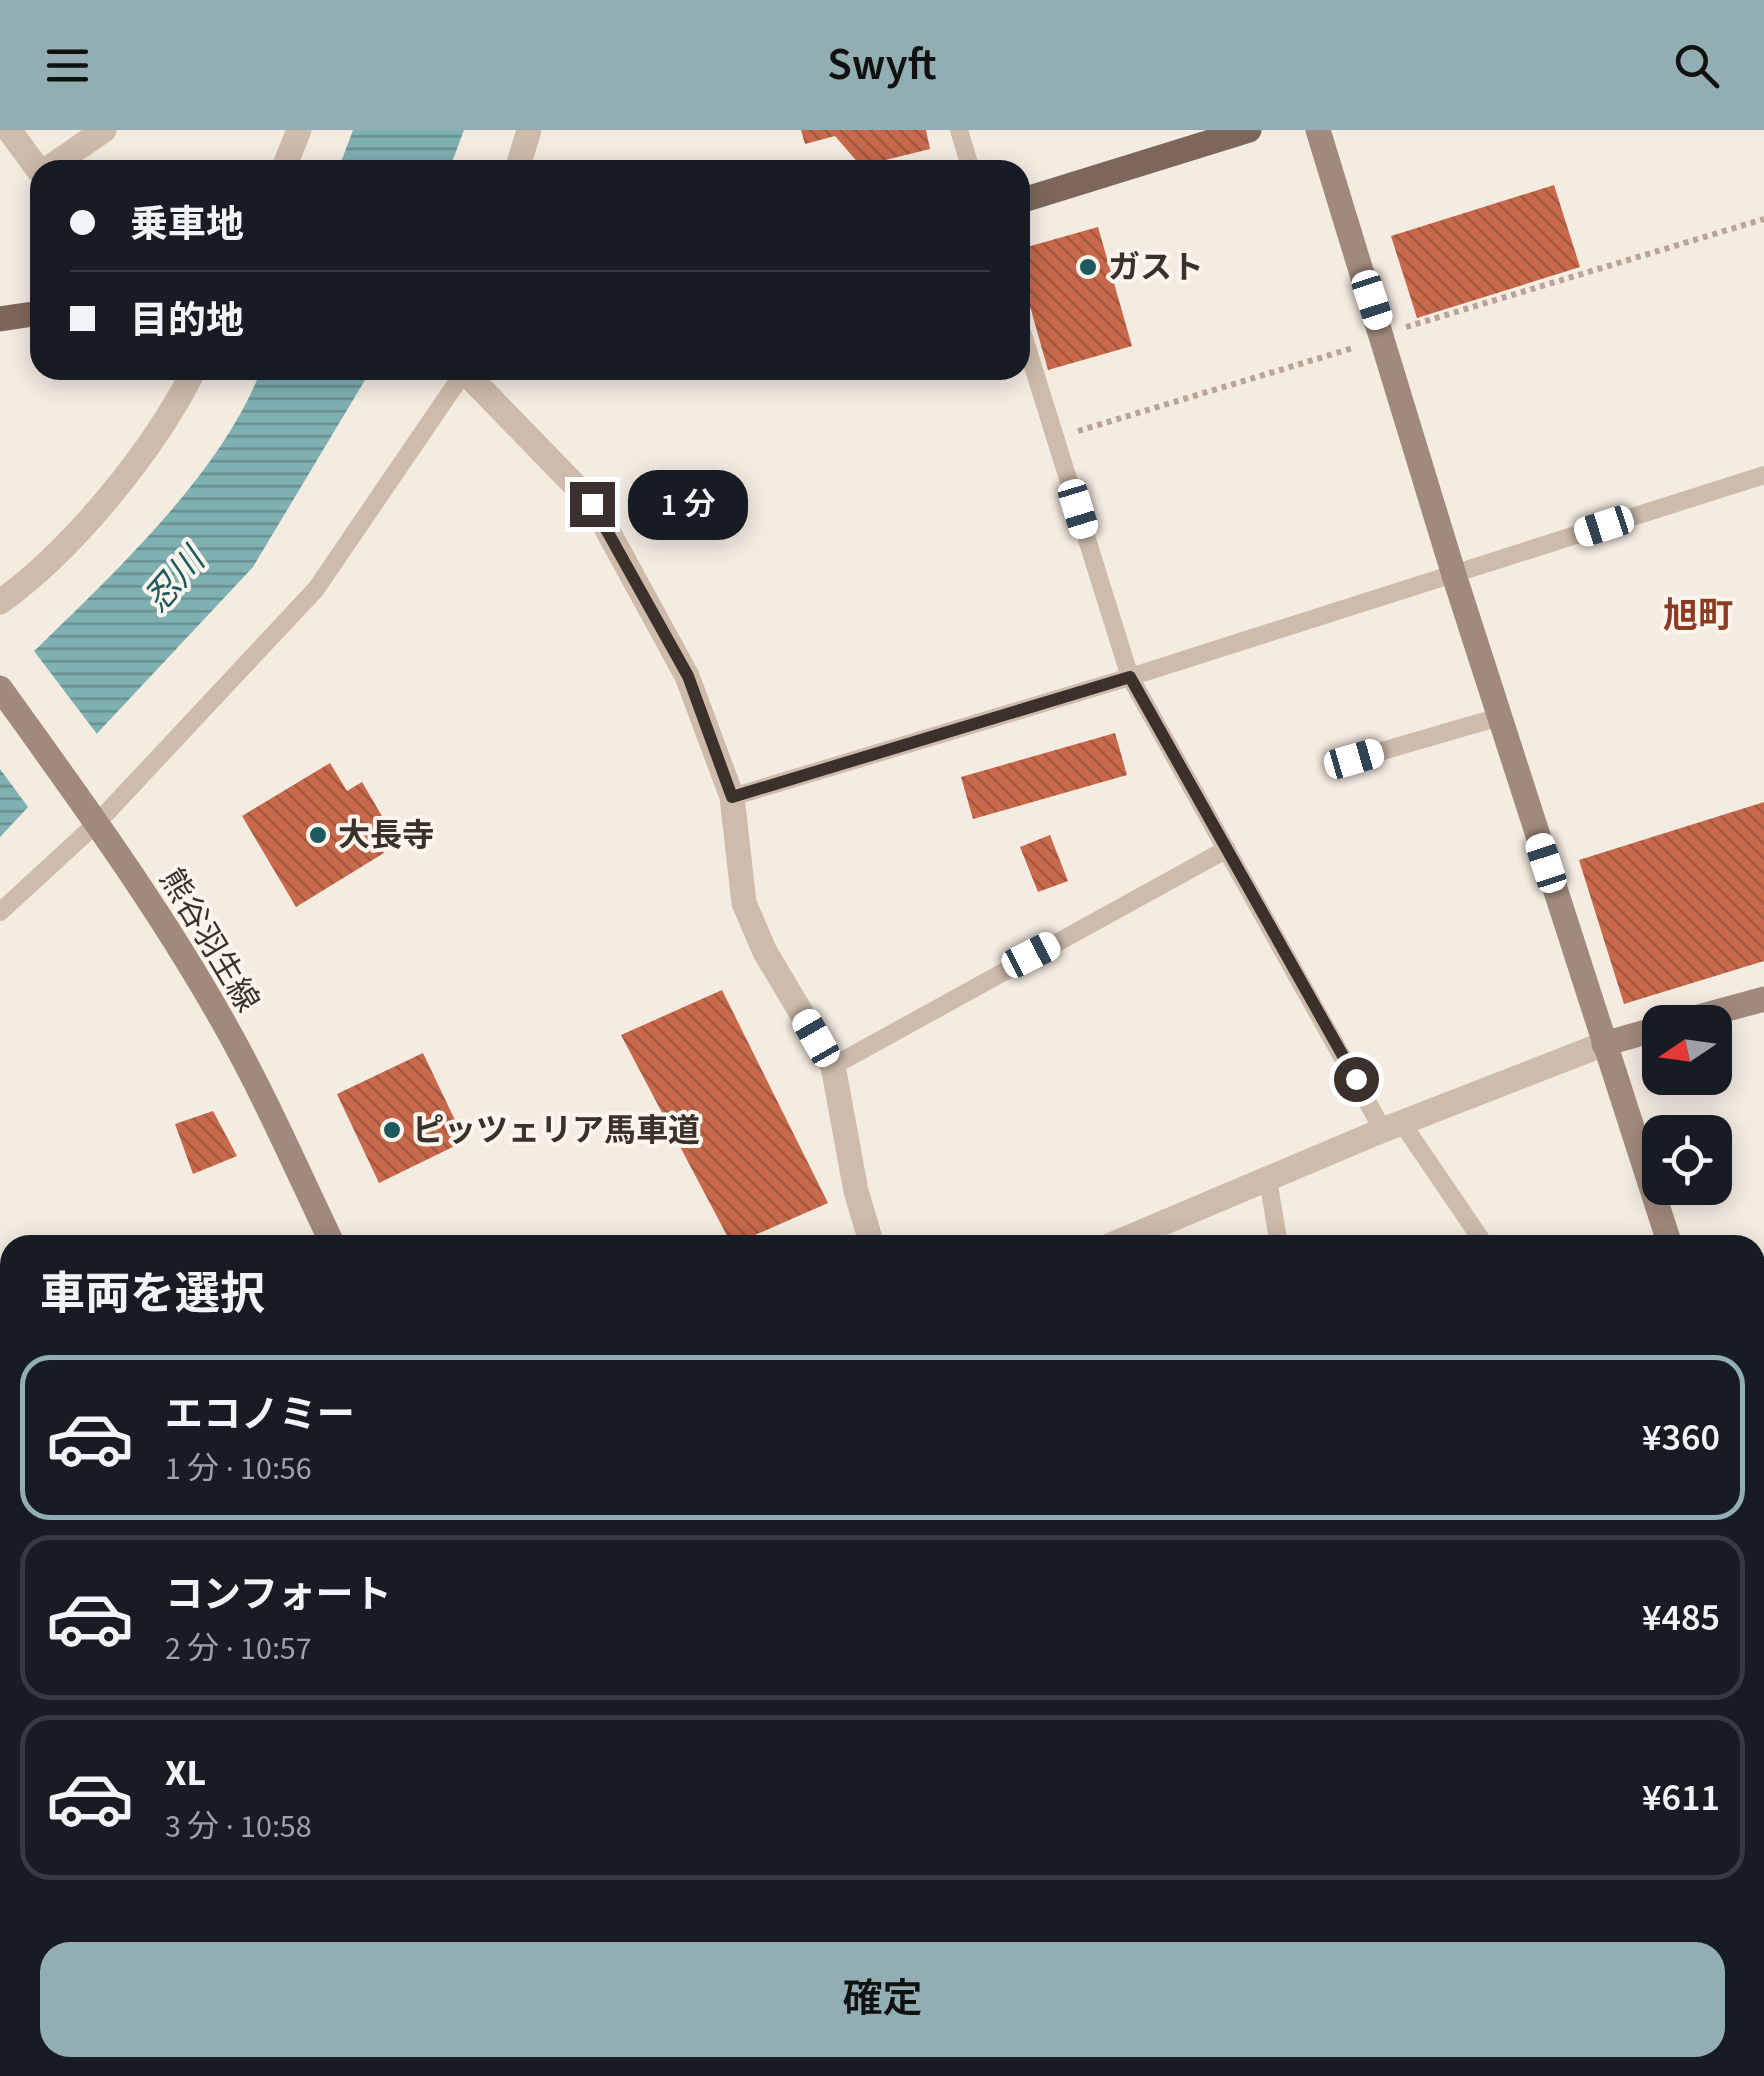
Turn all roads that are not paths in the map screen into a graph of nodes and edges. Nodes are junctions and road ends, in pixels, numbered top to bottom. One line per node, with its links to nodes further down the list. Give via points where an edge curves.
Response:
1 (9, 130): 8 (street)
2 (104, 130): 9 (street)
3 (299, 130): 10 (street)
4 (529, 130): 11 (street)
5 (959, 130): 12 (lane)
6 (1249, 130): 13 (main road)
7 (1318, 130): 21 (street)
8 (34, 160)
9 (59, 160)
10 (286, 160)
11 (519, 160)
12 (968, 160)
13 (1030, 198)
14 (30, 314): 15 (main road)
15 (0, 319)
16 (1030, 357): 23 (lane)
17 (457, 380): 28 (lane, via 316,590)
18 (472, 380): 27 (street, via 592,504 688,676)
19 (188, 381): 22 (street, via 95,509)
20 (1764, 475): 21 (lane)
21 (1454, 574): 23 (lane); 25 (street)
22 (0, 602)
23 (1130, 677): 27 (lane); 29 (lane)
24 (0, 688): 28 (street, 熊谷羽生線)
25 (1499, 718): 26 (lane); 34 (street)
26 (1354, 759)
27 (732, 797): 35 (street, via 744,903)
28 (93, 815): 30 (lane); 38 (street, 熊谷羽生線, via 226,1028)
29 (1227, 849): 35 (lane); 36 (lane)
30 (0, 912)
31 (1764, 998): 32 (street)
32 (1732, 1007)
33 (1642, 1033): 34 (street)
34 (1604, 1044): 36 (street); 43 (street)
35 (833, 1066): 39 (street)
36 (1392, 1126): 37 (street); 42 (lane)
37 (1268, 1180): 40 (street); 41 (lane)
38 (328, 1235)
39 (869, 1235)
40 (1135, 1235)
41 (1277, 1235)
42 (1476, 1235)
43 (1667, 1235)

